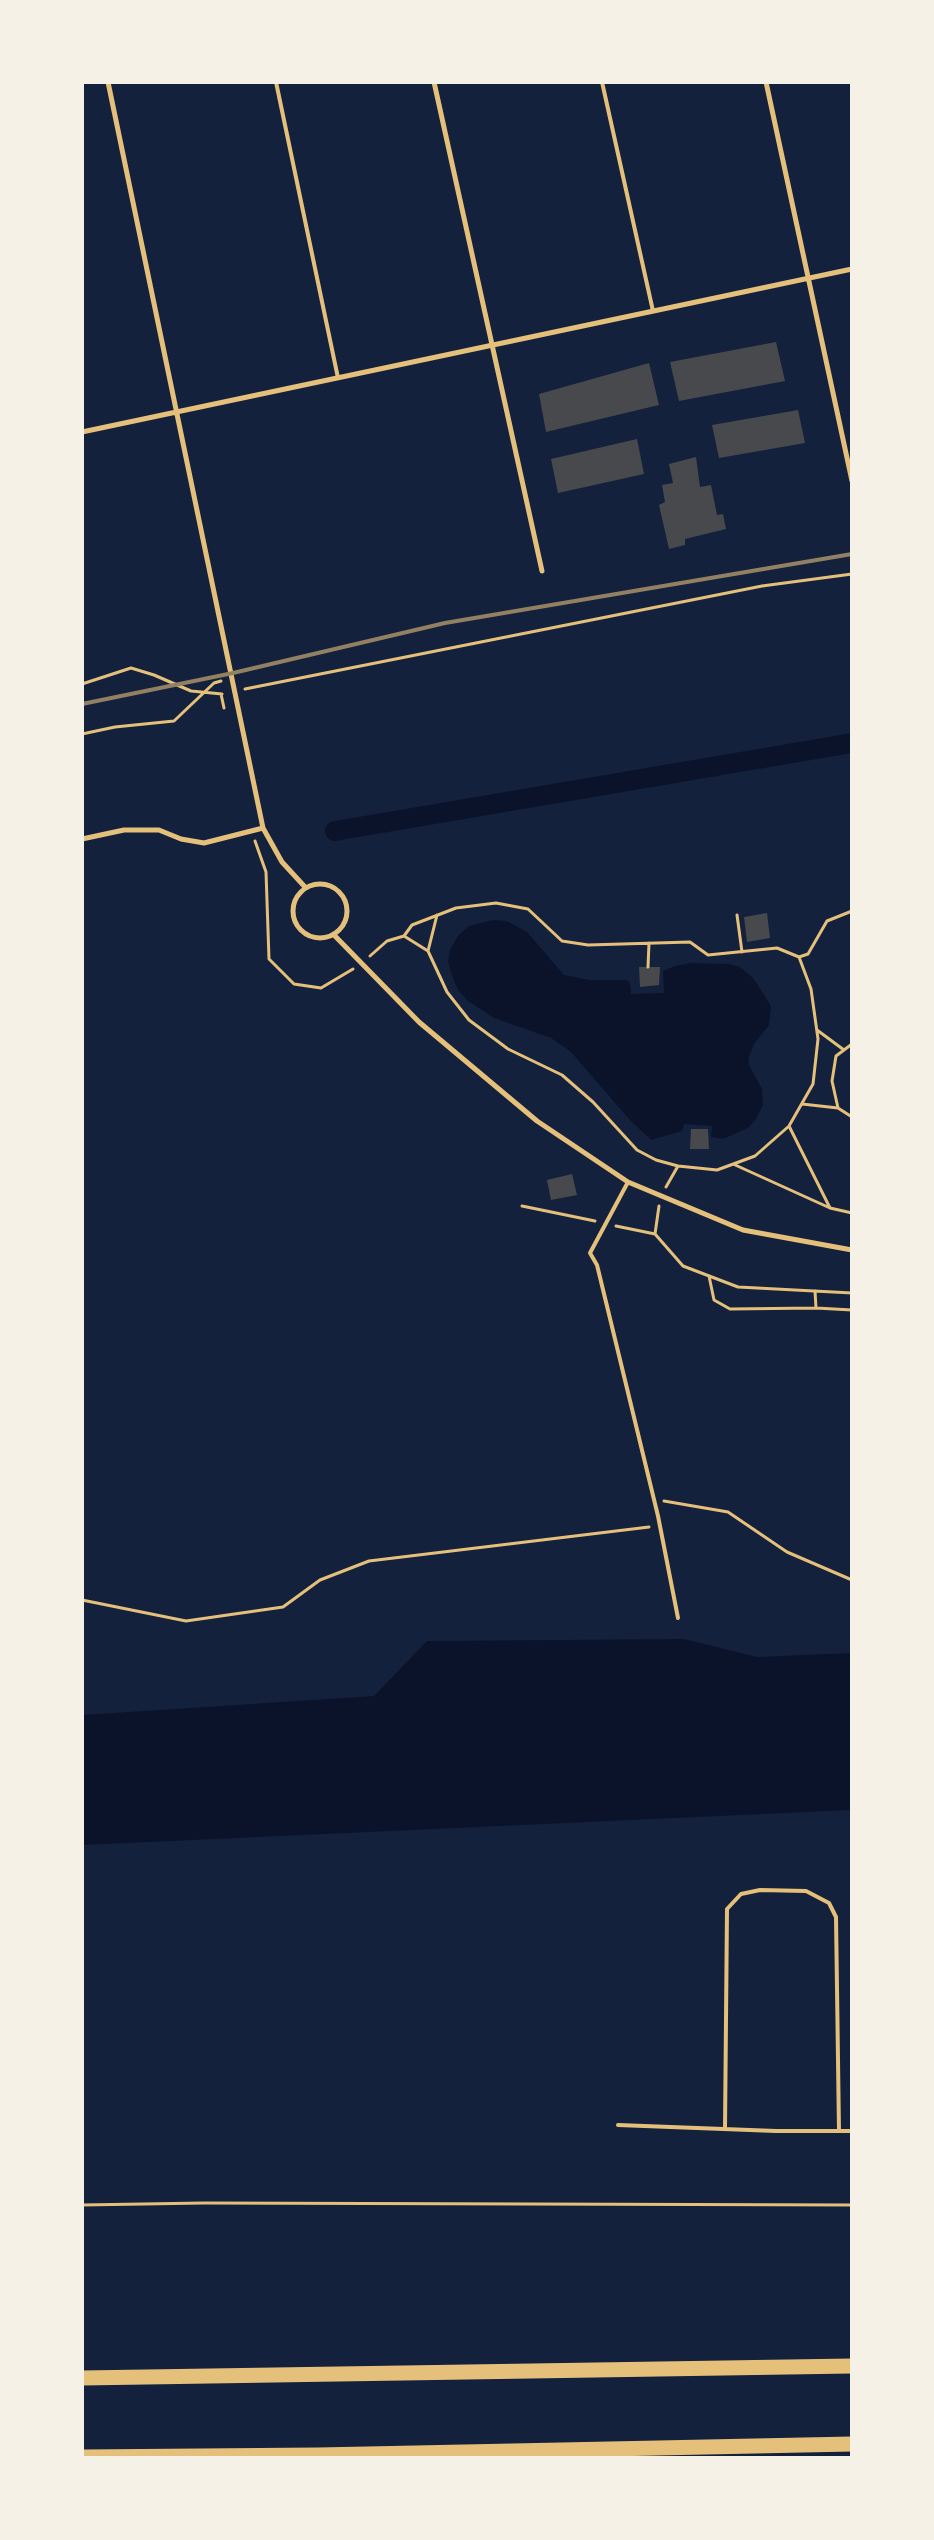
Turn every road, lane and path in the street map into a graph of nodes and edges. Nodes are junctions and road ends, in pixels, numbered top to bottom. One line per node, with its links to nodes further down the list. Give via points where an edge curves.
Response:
1 (108, 82): 11 (street)
2 (276, 82): 10 (lane)
3 (434, 82): 9 (street)
4 (602, 82): 8 (lane)
5 (766, 82): 7 (street)
6 (852, 268): 7 (street)
7 (809, 278): 8 (street); 13 (street)
8 (653, 311): 9 (street)
9 (490, 346): 10 (street); 14 (street)
10 (338, 378): 11 (street)
11 (177, 412): 12 (street); 16 (street)
12 (82, 432)
13 (852, 481)
14 (542, 571)
15 (852, 574): 18 (path, via 762,586)
16 (234, 678): 18 (street); 19 (path, via 214,682)
17 (82, 684): 19 (path, via 130,668)
18 (236, 691): 20 (path); 23 (street)
19 (202, 693): 20 (path); 22 (path, via 174,721)
20 (221, 694): 21 (path)
21 (225, 712)
22 (82, 734)
23 (263, 828): 24 (street); 26 (street, via 282,862)
24 (252, 831): 25 (street, via 204,843 181,839 159,830 124,830); 36 (path, via 266,872 269,960 294,984 321,988)
25 (82, 839)
26 (305, 887): 30 (street, via 294,902 294,920 299,928 315,938); 30 (street, via 323,883 332,886 345,898 345,923)
27 (852, 910): 35 (path, via 826,922 808,954)
28 (438, 915): 31 (path, via 412,924); 32 (path, via 456,908 496,903 528,909 562,940 588,945); 33 (path)
29 (737, 915): 34 (path)
30 (334, 935): 36 (street)
31 (404, 936): 33 (path); 36 (path, via 388,942)
32 (649, 943): 34 (path, via 690,942 708,955); 37 (path)
33 (428, 951): 45 (path, via 447,992 469,1020 508,1049 562,1075 594,1102 636,1150 678,1166 717,1170)
34 (742, 952): 35 (path, via 777,948)
35 (799, 957): 38 (path, via 811,989)
36 (361, 962): 46 (street, via 419,1022 538,1121)
37 (648, 967)
38 (817, 1030): 40 (path); 41 (path, via 814,1084)
39 (852, 1044): 40 (path)
40 (844, 1050): 42 (path, via 836,1056 832,1081)
41 (802, 1104): 42 (path); 44 (path)
42 (838, 1108): 43 (path)
43 (852, 1118)
44 (789, 1126): 45 (path, via 755,1156); 47 (path)
45 (733, 1164): 47 (path)
46 (628, 1182): 50 (street, via 743,1230); 56 (lane, via 590,1253 597,1265)
47 (830, 1208): 48 (path)
48 (852, 1213)
49 (655, 1234): 51 (path, via 683,1266)
50 (852, 1250)
51 (709, 1276): 52 (path, via 738,1287); 54 (path, via 714,1300 730,1309)
52 (816, 1291): 53 (path); 54 (path)
53 (852, 1294)
54 (816, 1308): 55 (path)
55 (852, 1310)
56 (654, 1500): 57 (lane); 58 (path, via 728,1512 787,1552)
57 (660, 1525): 59 (path, via 368,1561 320,1580 283,1607 186,1621); 60 (lane)
58 (852, 1580)
59 (82, 1600)
60 (678, 1618)
61 (618, 2124): 62 (lane)
62 (724, 2129): 63 (lane); 63 (lane, via 727,1909 741,1894 760,1890 806,1891 829,1903 836,1917)
63 (838, 2131): 64 (lane)
64 (852, 2131)
65 (82, 2205): 66 (path)
66 (852, 2205)
67 (852, 2366): 68 (highway)
68 (82, 2378)
69 (852, 2444): 70 (highway)
70 (82, 2457)

